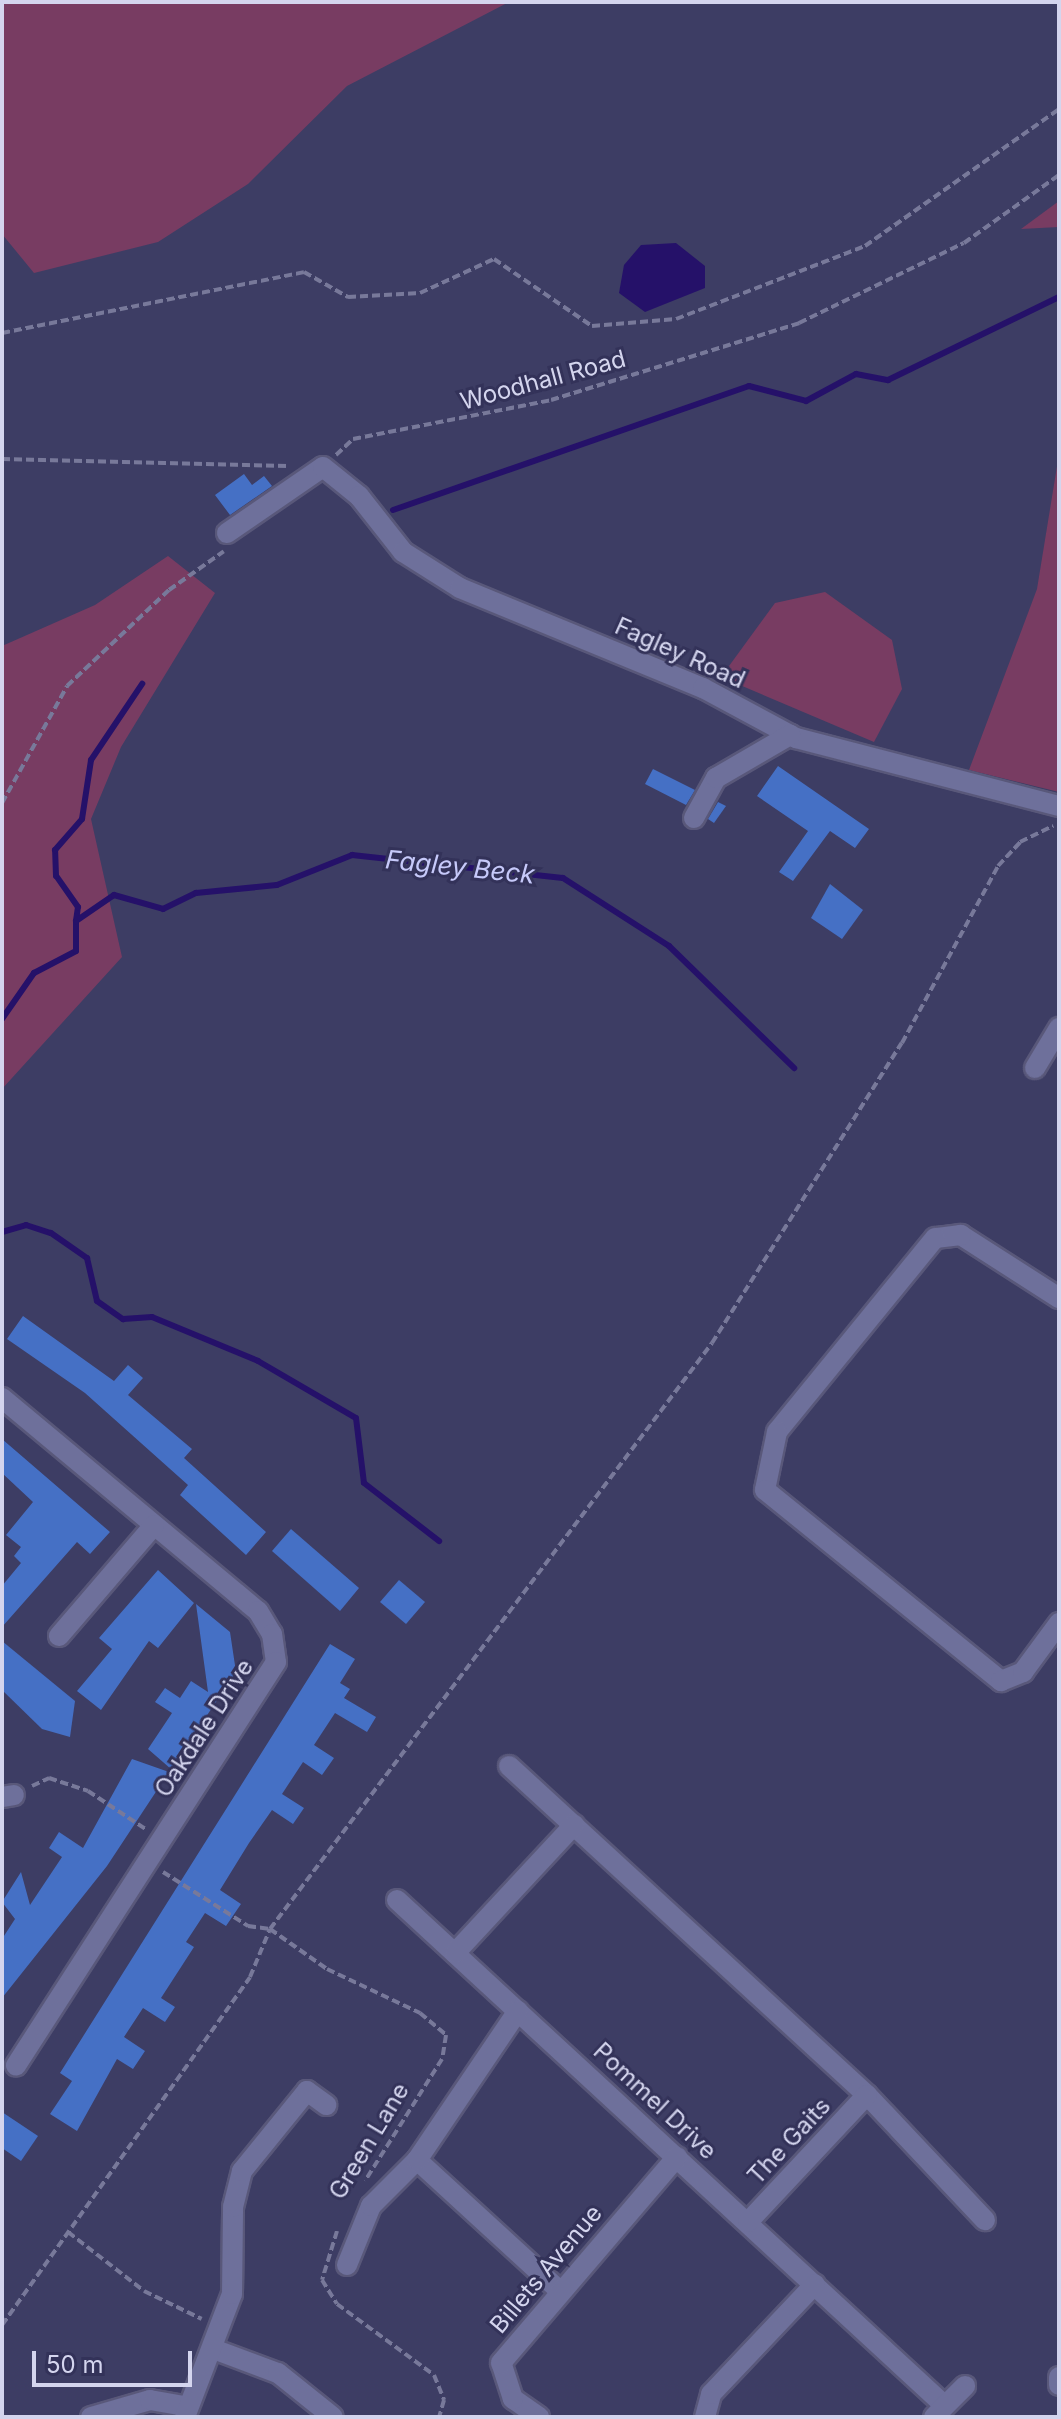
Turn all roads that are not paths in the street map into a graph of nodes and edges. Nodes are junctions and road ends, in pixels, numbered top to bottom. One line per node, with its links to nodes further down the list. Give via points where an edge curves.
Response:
1 (230, 539): 2 (street, Fagley Road, via 323,467 359,496 403,552 460,588 703,688)
2 (790, 735): 3 (street, Fagley Road); 4 (street, via 716,778)
3 (1059, 806)
4 (694, 818)
5 (1059, 1028): 6 (street)
6 (1035, 1068)
7 (1059, 1298): 10 (street, via 961,1235 935,1238 794,1406 777,1432 765,1490 1001,1681 1023,1672)
8 (2, 1398): 9 (street, Oakdale Drive)
9 (154, 1525): 11 (street); 17 (street, Oakdale Drive, via 258,1611 272,1634 276,1662 155,1866)
10 (1059, 1623)
11 (59, 1636)
12 (509, 1766): 13 (street)
13 (574, 1825): 15 (street); 18 (street)
14 (397, 1900): 15 (street, Pommel Drive)
15 (455, 1953): 16 (street, Pommel Drive)
16 (518, 2011): 20 (street, Pommel Drive); 21 (street)
17 (16, 2066)
18 (867, 2095): 22 (street); 23 (street, The Gaits)
19 (326, 2105): 27 (street, via 307,2091 242,2171)
20 (677, 2157): 23 (street, Pommel Drive); 26 (street, Billets Avenue)
21 (417, 2160): 24 (street, via 371,2206); 26 (street)
22 (985, 2220)
23 (748, 2222): 25 (street, Pommel Drive)
24 (347, 2265)
25 (815, 2284): 31 (street, Pommel Drive, via 877,2341); 36 (street, via 711,2394)
26 (560, 2291): 35 (street, Billets Avenue, via 501,2363 513,2399)
27 (216, 2350): 32 (street); 34 (street, via 278,2373)
28 (1059, 2377): 29 (street)
29 (1059, 2385)
30 (965, 2386): 31 (street)
31 (939, 2411)
32 (186, 2412): 33 (street, via 150,2400)
33 (91, 2417)
34 (333, 2417)
35 (539, 2417)
36 (705, 2417)

